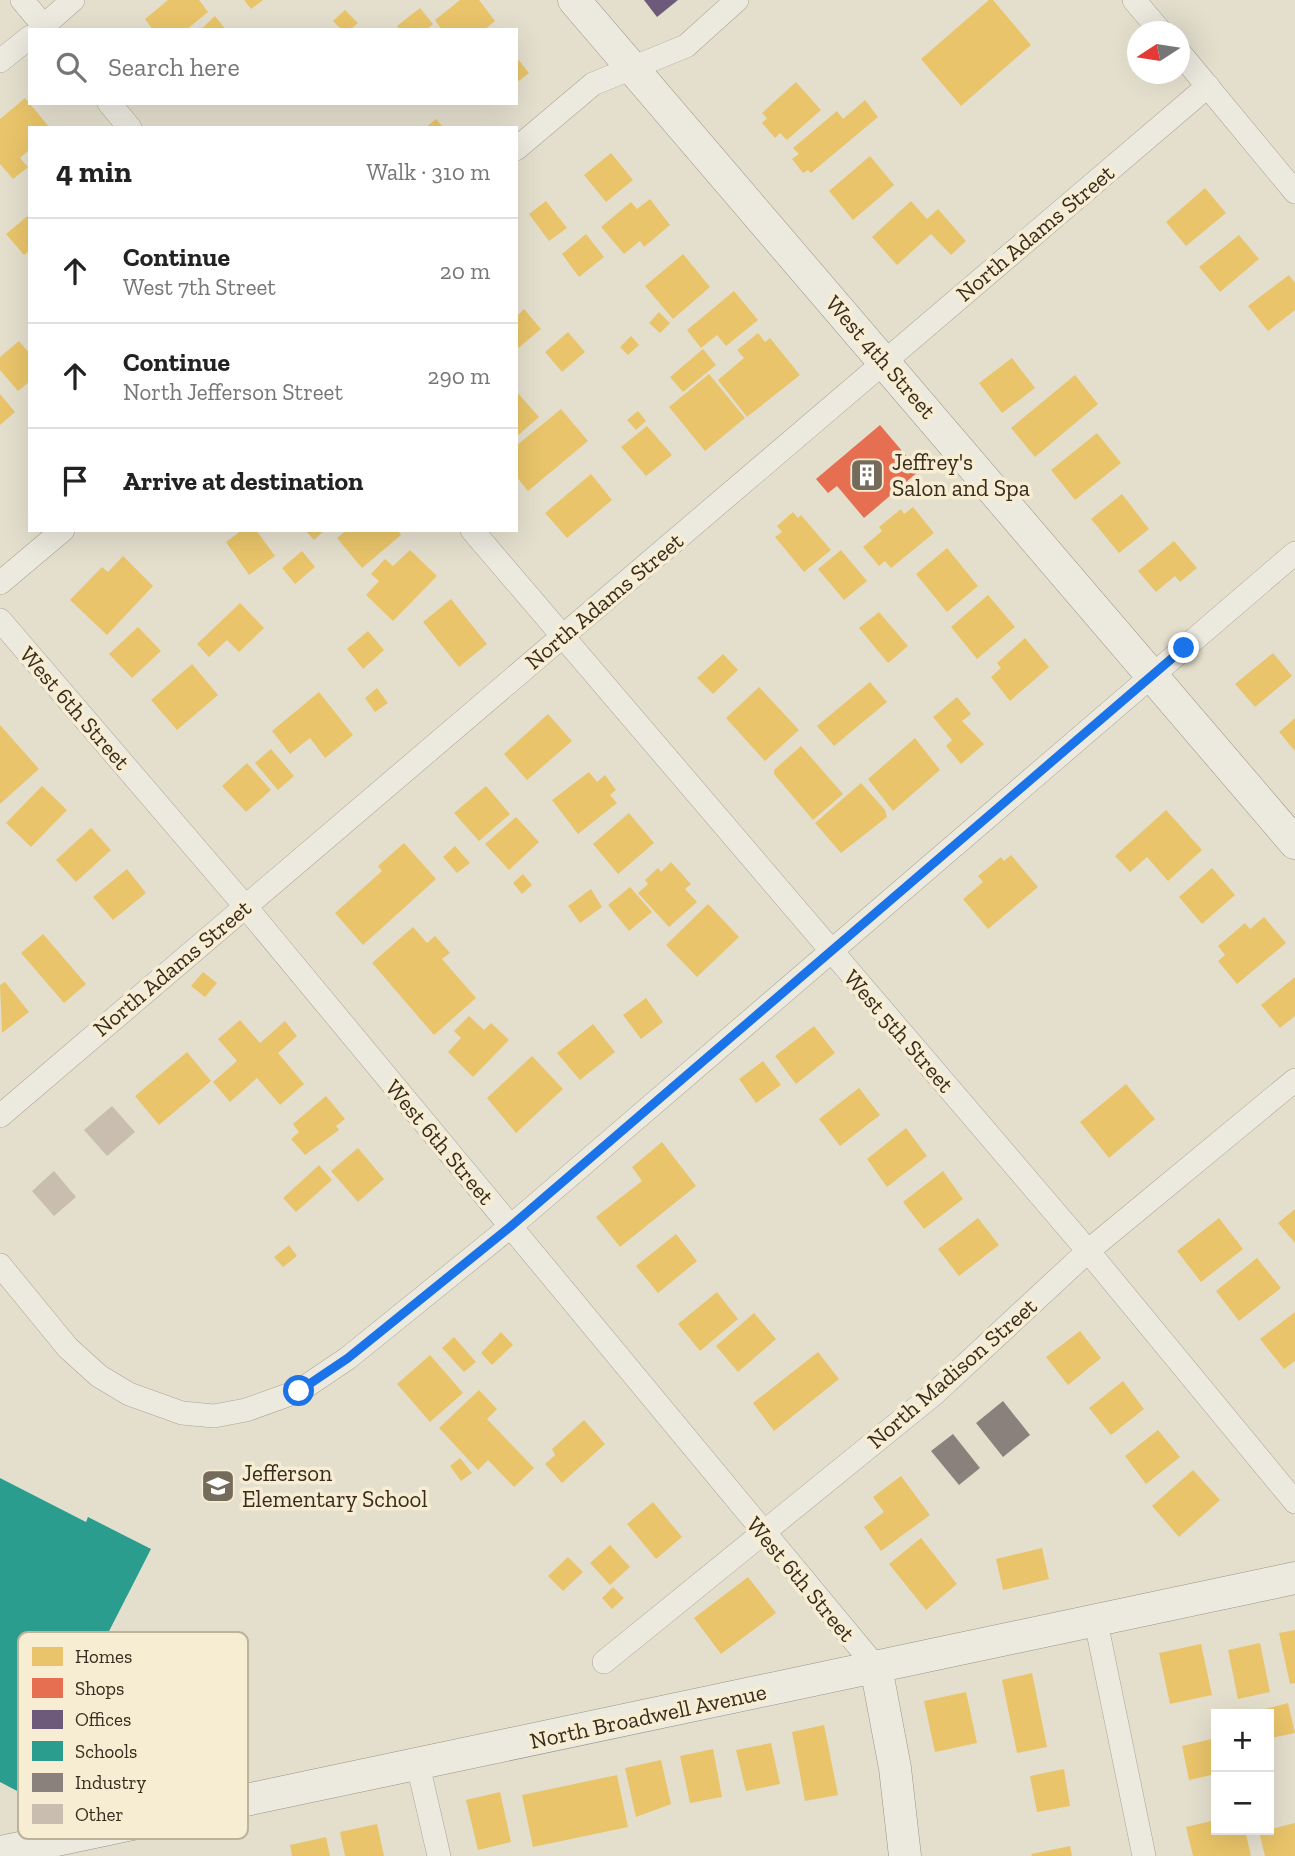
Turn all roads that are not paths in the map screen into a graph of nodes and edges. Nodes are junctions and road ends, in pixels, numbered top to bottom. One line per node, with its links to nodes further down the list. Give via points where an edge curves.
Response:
1 (22, 0): 7 (street)
2 (73, 0): 8 (street)
3 (574, 0): 12 (main road, West 4th Street)
4 (737, 0): 12 (street, via 686,46)
5 (1134, 0): 6 (street)
6 (1152, 21)
7 (38, 28)
8 (43, 28)
9 (28, 40): 10 (street)
10 (0, 61)
11 (1190, 65): 13 (street)
12 (629, 68): 16 (street, via 593,84); 18 (main road, West 4th Street)
13 (1208, 86): 17 (street); 18 (street, North Adams Street)
14 (111, 105): 15 (street)
15 (128, 126)
16 (518, 147)
17 (1295, 192)
18 (886, 361): 24 (street, North Adams Street); 25 (main road, West 4th Street)
19 (61, 532): 22 (street)
20 (474, 532): 24 (street, West 5th Street)
21 (1295, 553): 25 (street)
22 (0, 583)
23 (0, 620): 27 (street, West 6th Street)
24 (562, 636): 27 (street, North Adams Street); 28 (street, West 5th Street)
25 (1153, 675): 26 (main road, West 4th Street); 28 (street)
26 (1295, 843)
27 (245, 906): 30 (street, North Adams Street); 31 (street, West 6th Street)
28 (831, 952): 31 (street); 32 (street, West 5th Street)
29 (1295, 1080): 32 (street, North Madison Street)
30 (0, 1116)
31 (510, 1227): 33 (street, via 348,1358 299,1391 214,1416 182,1413 129,1394 92,1371 68,1349); 35 (street, West 6th Street)
32 (1088, 1251): 34 (street, West 5th Street); 35 (street, North Madison Street, via 934,1394)
33 (0, 1265)
34 (1295, 1502)
35 (763, 1533): 38 (street, North Madison Street); 39 (street, West 6th Street)
36 (1295, 1578): 37 (main road, North Broadwell Avenue)
37 (1096, 1622): 39 (main road, North Broadwell Avenue); 46 (street)
38 (604, 1662)
39 (876, 1667): 40 (main road, North Broadwell Avenue); 45 (main road)
40 (418, 1765): 41 (main road, North Broadwell Avenue); 44 (street)
41 (248, 1800)
42 (62, 1839): 43 (main road, North Broadwell Avenue)
43 (0, 1852)
44 (439, 1856)
45 (905, 1856)
46 (1144, 1856)

